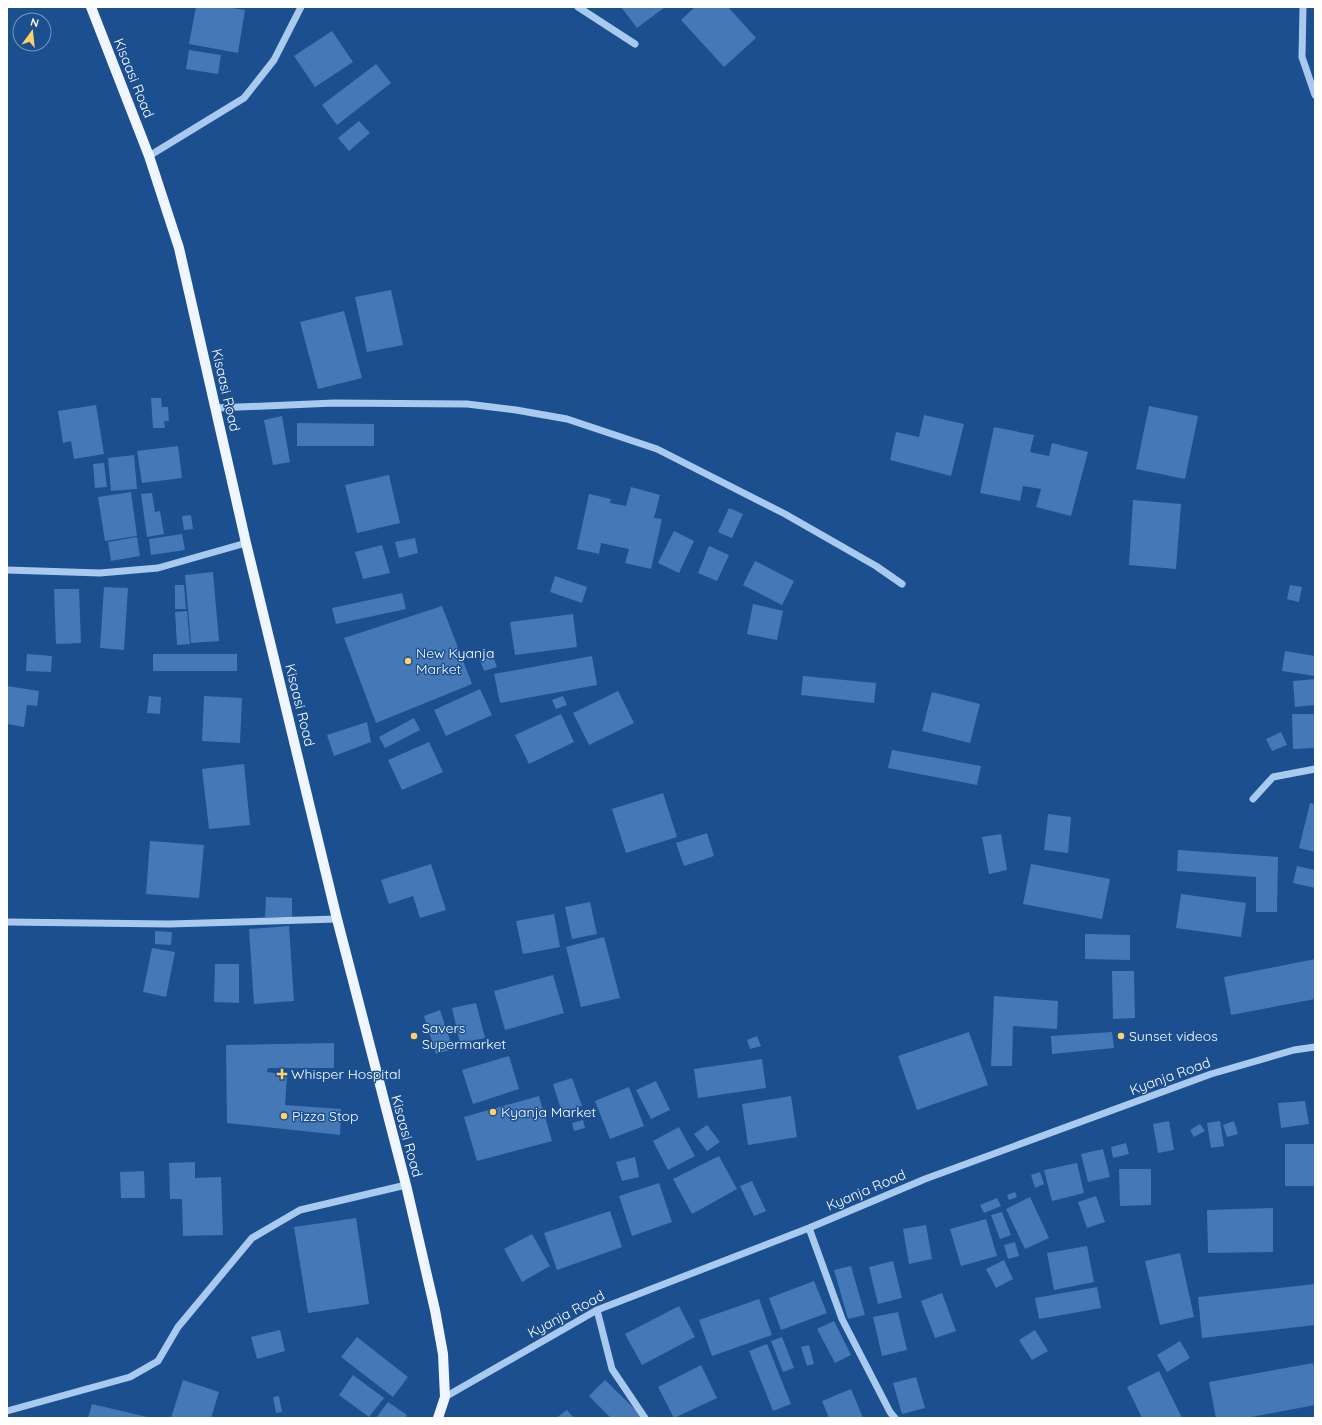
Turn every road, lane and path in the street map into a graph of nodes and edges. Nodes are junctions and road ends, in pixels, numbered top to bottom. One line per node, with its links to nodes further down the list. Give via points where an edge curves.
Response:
1 (91, 7): 7 (main road, Kisaasi Road)
2 (301, 7): 7 (street, via 274,60 244,98)
3 (578, 7): 5 (street)
4 (1303, 7): 6 (street, via 1302,57)
5 (635, 44)
6 (1315, 95)
7 (149, 156): 8 (main road, Kisaasi Road, via 178,248)
8 (216, 408): 9 (main road, Kisaasi Road); 11 (street, via 334,403 467,404 567,419 657,449 785,514 876,566)
9 (246, 543): 10 (street, via 158,568 100,573); 14 (main road, Kisaasi Road)
10 (7, 570)
11 (902, 584)
12 (1315, 769): 13 (street, via 1273,777)
13 (1253, 799)
14 (337, 919): 15 (street, via 169,924); 17 (main road, Kisaasi Road)
15 (7, 922)
16 (1315, 1048): 18 (street, Kyanja Road, via 1294,1050 1211,1074 925,1179)
17 (406, 1185): 20 (main road, Kisaasi Road, via 435,1310); 21 (street, via 300,1210 252,1238 178,1327 158,1361 130,1377)
18 (809, 1228): 19 (street, Kyanja Road); 24 (street, via 842,1319)
19 (597, 1310): 20 (street, Kyanja Road); 23 (street, via 612,1369)
20 (445, 1398): 22 (main road, Kisaasi Road)
21 (7, 1411)
22 (438, 1418)
23 (645, 1418)
24 (895, 1418)

